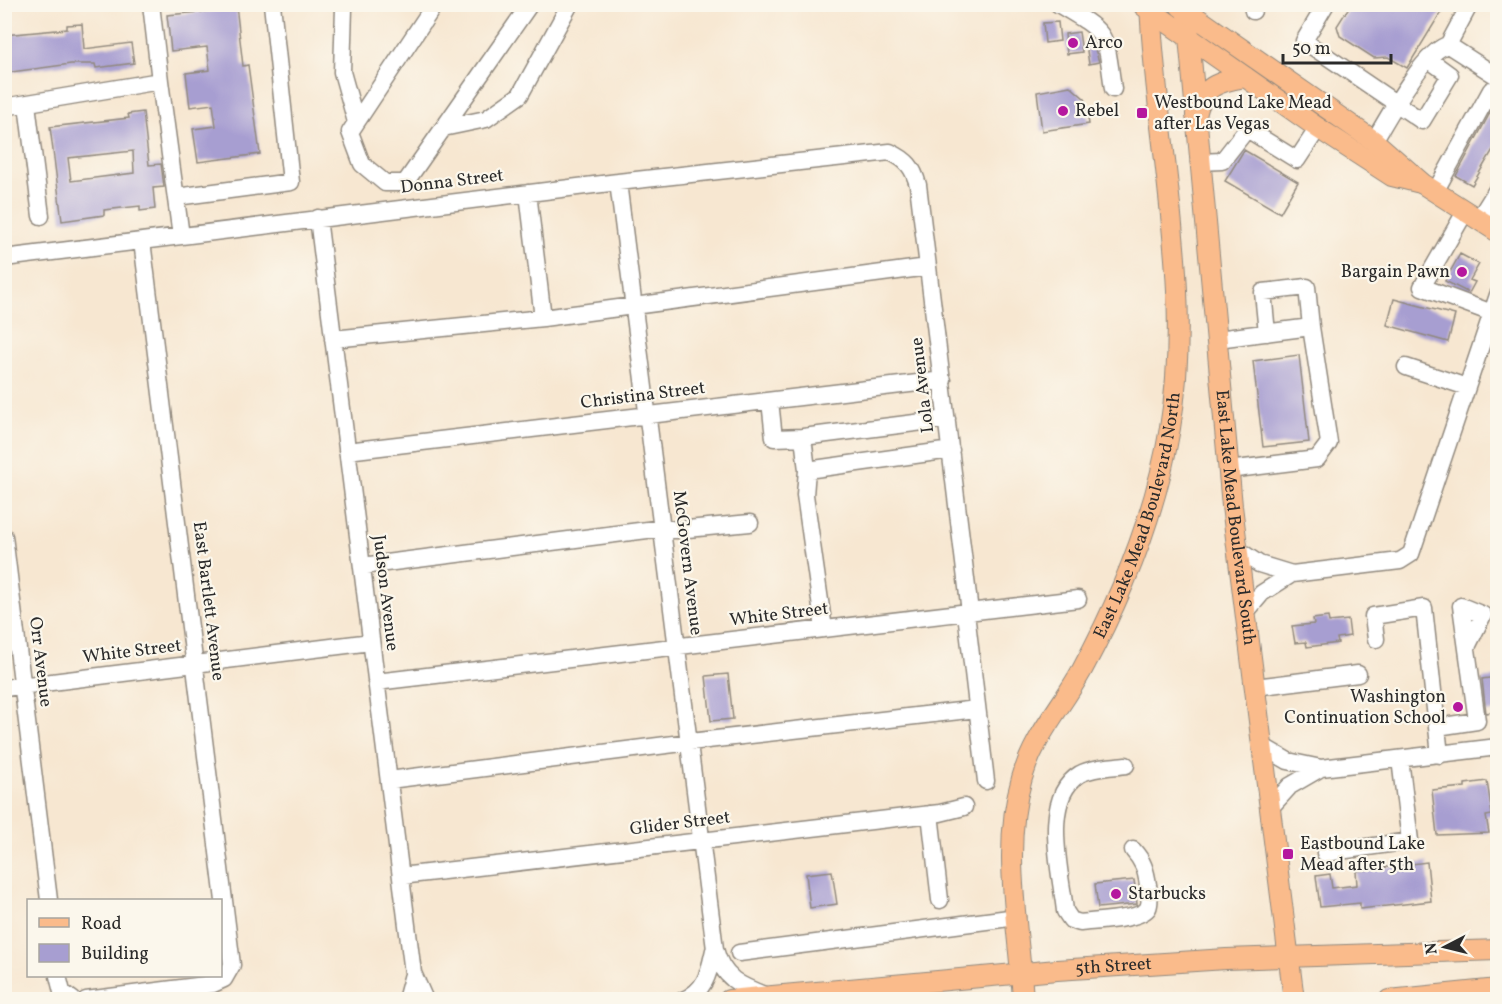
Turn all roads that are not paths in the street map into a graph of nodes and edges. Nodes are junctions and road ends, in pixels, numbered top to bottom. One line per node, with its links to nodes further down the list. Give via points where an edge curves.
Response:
1 (151, 4): 16 (street)
2 (272, 4): 33 (street, via 291,182)
3 (435, 4): 23 (street)
4 (530, 4): 24 (street)
5 (570, 4): 24 (street, via 520,95 486,119)
6 (1058, 4): 18 (street, via 1100,30 1107,44)
7 (1326, 4): 20 (street, via 1304,41)
8 (1470, 4): 13 (street)
9 (345, 6): 23 (street, via 342,72)
10 (1147, 6): 12 (main road); 101 (main road, East Lake Mead Boulevard North, via 1174,262 1178,339 1170,428 1139,545 1094,648 1038,736 1022,778 1013,819)
11 (1183, 6): 12 (main road, East Lake Mead Boulevard South); 26 (main road)
12 (1189, 36): 15 (main road); 22 (main road, East Lake Mead Boulevard South)
13 (1448, 45): 14 (street); 17 (street)
14 (1428, 59): 20 (street); 20 (street, via 1450,75 1422,121)
15 (1245, 77): 22 (main road, via 1224,81 1206,91); 25 (main road)
16 (160, 81): 19 (street); 33 (street)
17 (1494, 83): 30 (street)
18 (1113, 89)
19 (27, 104): 21 (street); 34 (street)
20 (1397, 104): 26 (street)
21 (4, 107)
22 (1196, 118): 28 (main road, East Lake Mead Boulevard South)
23 (356, 122): 24 (street, via 350,132 362,164 385,183 405,183)
24 (443, 128)
25 (1318, 128): 28 (street, via 1297,160 1247,129 1222,161); 30 (main road, via 1392,176)
26 (1374, 141): 30 (main road)
27 (904, 158): 29 (street, Donna Street, via 890,152 874,152); 41 (street, Lola Avenue, via 913,168 918,185)
28 (1199, 162): 49 (main road, East Lake Mead Boulevard South)
29 (618, 182): 32 (street, Donna Street); 43 (street, McGovern Avenue)
30 (1429, 188): 35 (main road)
31 (1497, 188): 35 (street)
32 (528, 193): 36 (street, Donna Street); 45 (street)
33 (176, 197): 38 (street)
34 (41, 216)
35 (1471, 216): 37 (main road); 44 (street, via 1422,287)
36 (318, 218): 38 (street, Donna Street); 48 (street, Judson Avenue)
37 (1497, 232)
38 (181, 236): 39 (street, Donna Street)
39 (142, 241): 40 (street, Donna Street); 75 (street, East Bartlett Avenue)
40 (4, 258)
41 (928, 267): 43 (street); 51 (street, Lola Avenue)
42 (1497, 295): 44 (street)
43 (634, 305): 45 (street); 54 (street, McGovern Avenue)
44 (1491, 313): 52 (street)
45 (543, 318): 48 (street)
46 (1311, 327): 47 (street); 47 (street, via 1308,287 1263,292); 60 (street, via 1329,443 1317,459)
47 (1267, 333): 49 (street)
48 (333, 339): 58 (street, Judson Avenue)
49 (1217, 339): 60 (main road, East Lake Mead Boulevard South)
50 (1406, 367): 52 (street)
51 (943, 380): 53 (street, Christina Street); 55 (street, Lola Avenue)
52 (1467, 387): 66 (street, via 1411,554 1400,561)
53 (770, 401): 54 (street, Christina Street); 56 (street, via 774,438)
54 (648, 415): 58 (street, Christina Street); 62 (street, McGovern Avenue)
55 (947, 419): 56 (street); 57 (street, Lola Avenue)
56 (803, 437): 59 (street)
57 (951, 450): 59 (street); 68 (street, Lola Avenue)
58 (347, 451): 65 (street, Judson Avenue)
59 (807, 470): 70 (street, via 805,495)
60 (1228, 470): 64 (main road, East Lake Mead Boulevard South)
61 (750, 523): 62 (street)
62 (663, 528): 65 (street); 73 (street, McGovern Avenue)
63 (4, 536): 78 (street, Orr Avenue)
64 (1238, 550): 66 (street, via 1259,564); 69 (main road, East Lake Mead Boulevard South)
65 (362, 566): 72 (street, Judson Avenue)
66 (1292, 574): 69 (street, via 1262,593)
67 (1078, 599): 68 (street, White Street)
68 (968, 612): 70 (street, White Street); 81 (street, Lola Avenue)
69 (1245, 612): 79 (main road, East Lake Mead Boulevard South)
70 (824, 629): 73 (street, White Street)
71 (1376, 639): 82 (street, via 1373,616 1424,608)
72 (371, 642): 75 (street, White Street); 77 (street, Judson Avenue)
73 (678, 646): 77 (street, White Street); 83 (street, McGovern Avenue)
74 (1467, 648): 82 (street, via 1477,721)
75 (196, 664): 78 (street, White Street); 112 (street, East Bartlett Avenue, via 232,965 224,979 213,984)
76 (1358, 674): 79 (street)
77 (376, 682): 90 (street, Judson Avenue)
78 (23, 685): 80 (street, White Street); 99 (street, Orr Avenue)
79 (1255, 687): 84 (main road, East Lake Mead Boulevard South)
80 (4, 688)
81 (977, 709): 83 (street); 91 (street, Lola Avenue)
82 (1437, 727): 86 (street)
83 (690, 741): 90 (street); 95 (street, McGovern Avenue)
84 (1262, 746): 89 (street, via 1288,761); 93 (main road, East Lake Mead Boulevard South)
85 (1497, 747): 86 (street)
86 (1440, 755): 87 (street)
87 (1400, 759): 89 (street); 97 (street, via 1410,841)
88 (1126, 765): 96 (street, via 1082,773 1072,780 1057,804 1055,820 1065,911 1071,920 1080,923 1141,915 1149,907 1143,861)
89 (1321, 768): 93 (street, via 1290,786)
90 (388, 780): 98 (street, Judson Avenue)
91 (986, 781)
92 (963, 807): 94 (street, Glider Street)
93 (1270, 808): 105 (main road, East Lake Mead Boulevard South)
94 (930, 814): 95 (street, Glider Street); 100 (street)
95 (702, 841): 98 (street, Glider Street); 102 (street, McGovern Avenue)
96 (1133, 850)
97 (1325, 852)
98 (401, 876): 106 (street, Judson Avenue)
99 (49, 899)
100 (940, 900)
101 (1017, 917): 104 (street); 107 (main road, East Lake Mead Boulevard North)
102 (715, 949): 110 (street, McGovern Avenue, via 730,979); 115 (street, McGovern Avenue, via 704,984)
103 (1497, 950): 105 (main road, 5th Street)
104 (739, 953)
105 (1290, 957): 107 (main road, 5th Street); 118 (main road, East Lake Mead Boulevard South)
106 (413, 973): 113 (street, Judson Avenue); 114 (street, Judson Avenue)
107 (1021, 973): 110 (main road, 5th Street); 117 (main road, East Lake Mead Boulevard North)
108 (58, 977): 111 (street, via 62,992)
109 (1497, 989): 119 (main road)
110 (769, 996): 116 (main road, 5th Street)
111 (73, 999)
112 (86, 999)
113 (406, 999)
114 (425, 999)
115 (683, 999)
116 (729, 999)
117 (1023, 999)
118 (1294, 999)
119 (1389, 999)

